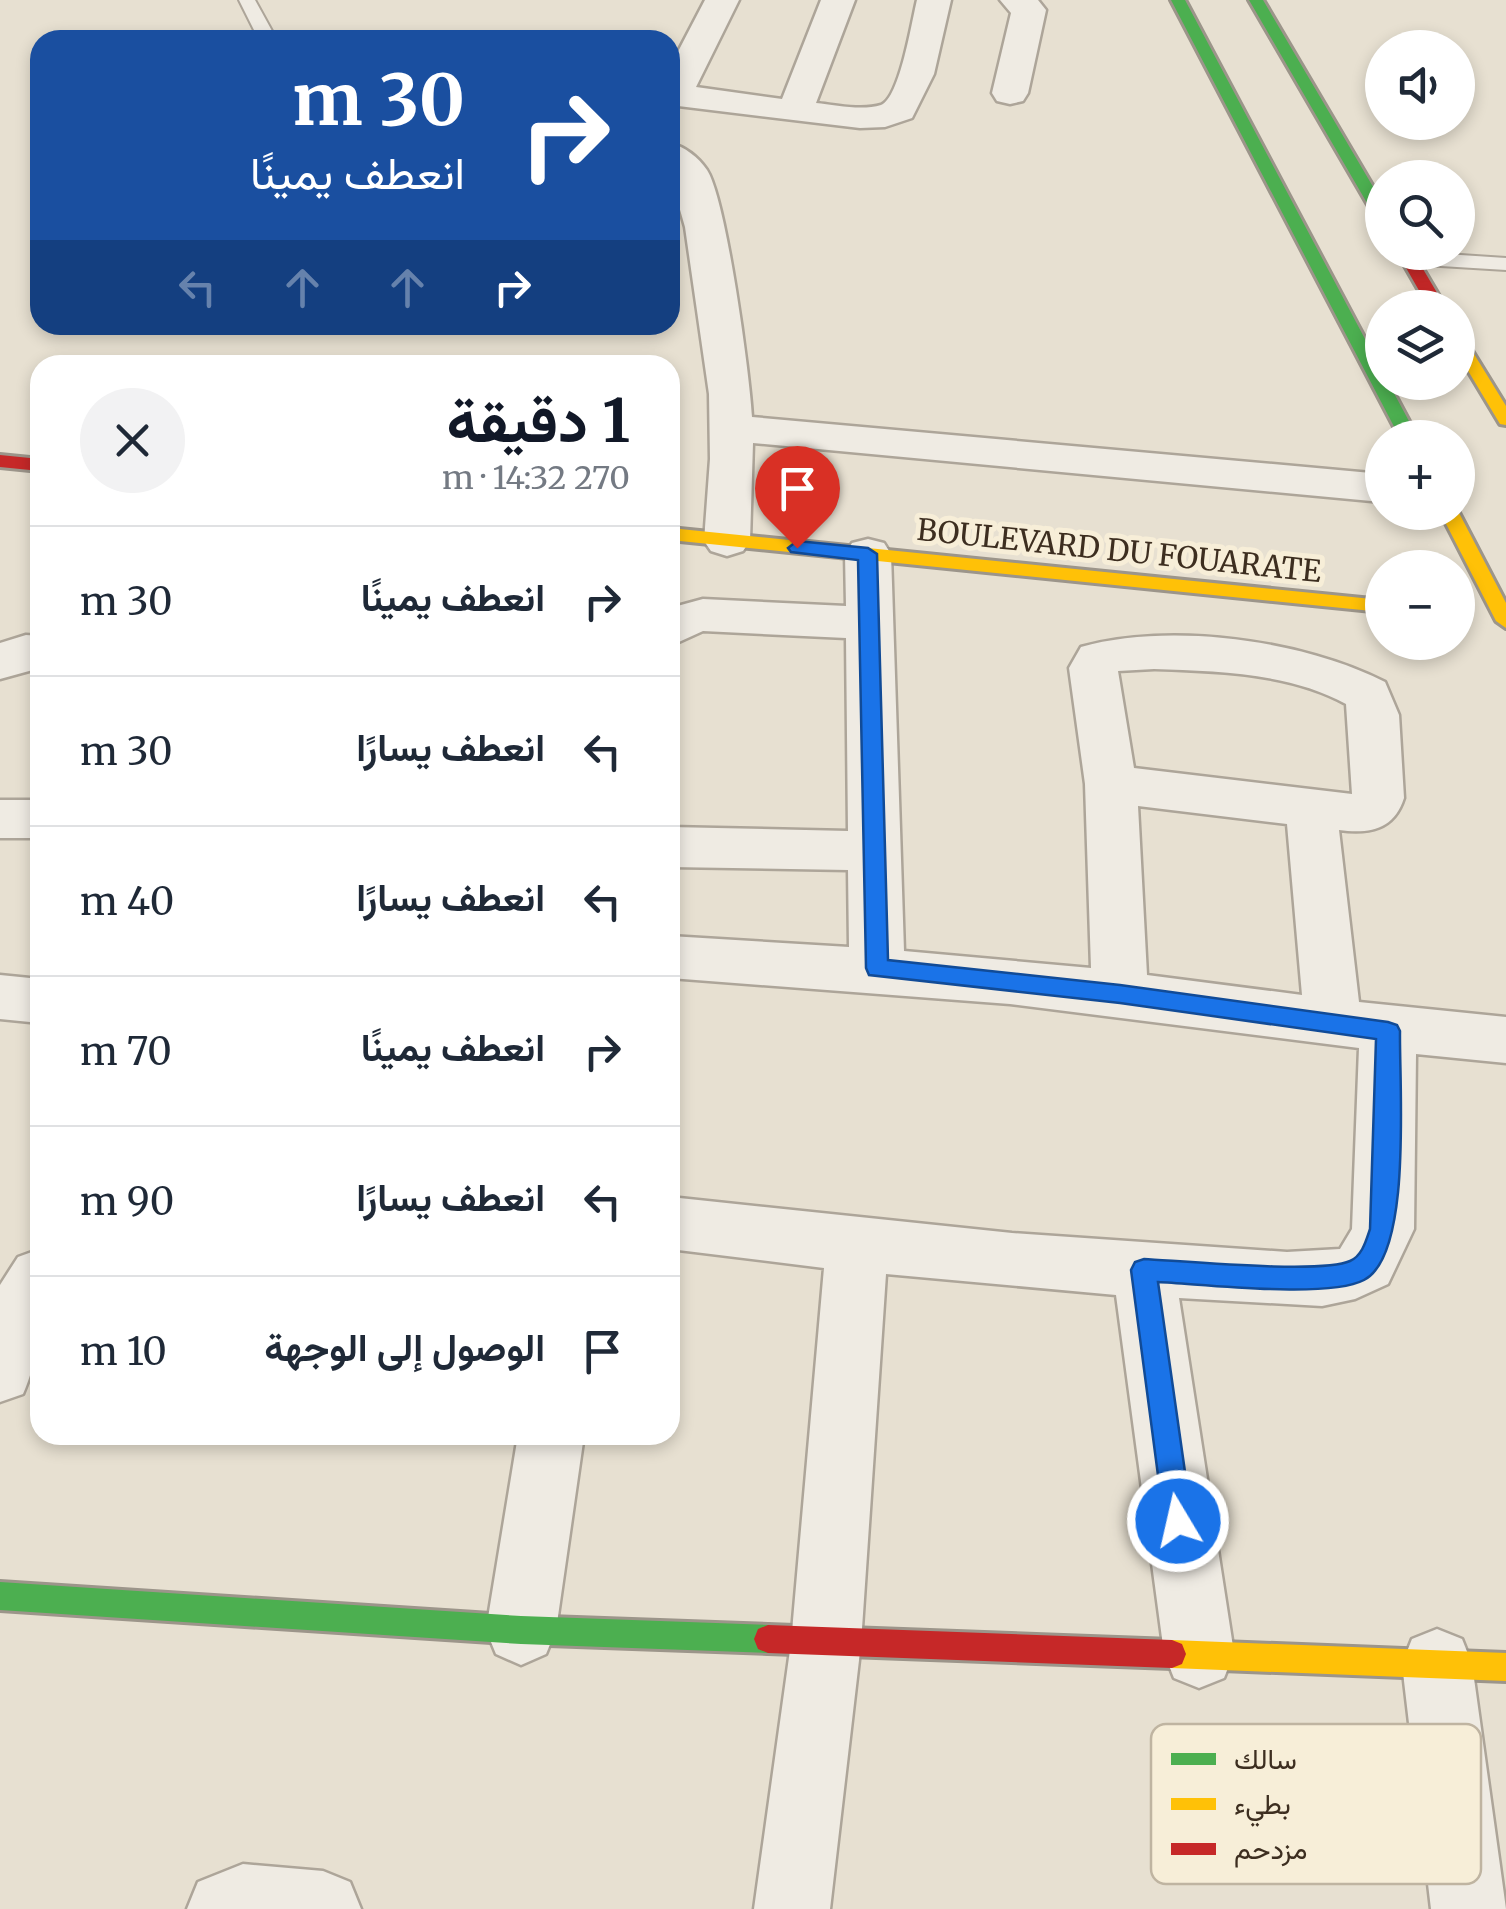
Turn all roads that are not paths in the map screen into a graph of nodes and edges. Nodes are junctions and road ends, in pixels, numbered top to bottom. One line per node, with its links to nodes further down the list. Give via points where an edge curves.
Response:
1 (247, 0): 8 (lane)
2 (722, 0): 9 (street)
3 (838, 0): 12 (street)
4 (934, 0): 12 (street, via 908,96 892,116)
5 (1017, 0): 11 (street, via 1029,10)
6 (1178, 0): 18 (main road)
7 (1256, 0): 14 (main road)
8 (263, 30)
9 (680, 73)
10 (680, 83): 12 (street)
11 (1010, 94)
12 (795, 111)
13 (680, 164): 20 (street, via 691,174 704,227)
14 (1365, 185)
15 (1475, 261): 16 (lane)
16 (1506, 264)
17 (1475, 369): 19 (main road)
18 (1400, 420)
19 (1506, 420)
20 (731, 428): 23 (street); 26 (street)
21 (0, 461): 22 (main road)
22 (30, 464)
23 (1365, 486)
24 (1458, 530): 30 (main road)
25 (680, 535): 26 (main road, BOULEVARD DU FOUARATE)
26 (727, 541): 27 (main road, BOULEVARD DU FOUARATE)
27 (868, 554): 28 (main road, BOULEVARD DU FOUARATE); 32 (street)
28 (1365, 604)
29 (1475, 616): 30 (main road)
30 (1506, 620)
31 (680, 621): 32 (street, via 703,615)
32 (870, 623): 40 (street)
33 (30, 652): 34 (street)
34 (0, 662)
35 (1111, 784): 36 (street); 36 (street, via 1093,668 1115,652 1167,652 1346,679 1368,694 1375,807 1363,814); 43 (street)
36 (1312, 808): 46 (street)
37 (0, 819): 38 (street)
38 (30, 819)
39 (680, 847): 40 (street)
40 (876, 851): 42 (street)
41 (680, 958): 42 (street)
42 (877, 968): 43 (street)
43 (1120, 994): 46 (street)
44 (0, 997): 45 (street)
45 (30, 1000)
46 (1360, 1027): 47 (street); 50 (street, via 1386,1192 1374,1255 1357,1272 1320,1277)
47 (1506, 1040)
48 (680, 1224): 49 (street)
49 (856, 1245): 50 (street); 56 (street)
50 (1144, 1270): 57 (street)
51 (30, 1292): 52 (street, via 15,1316)
52 (0, 1373)
53 (549, 1445): 55 (street)
54 (0, 1596): 55 (main road)
55 (521, 1630): 56 (main road)
56 (826, 1644): 57 (main road); 63 (street)
57 (1199, 1652): 58 (main road)
58 (1472, 1666): 59 (street)
59 (1471, 1724)
60 (1469, 1884): 64 (street)
61 (225, 1909): 62 (street, via 243,1902)
62 (323, 1909)
63 (792, 1909)
64 (1469, 1909)

